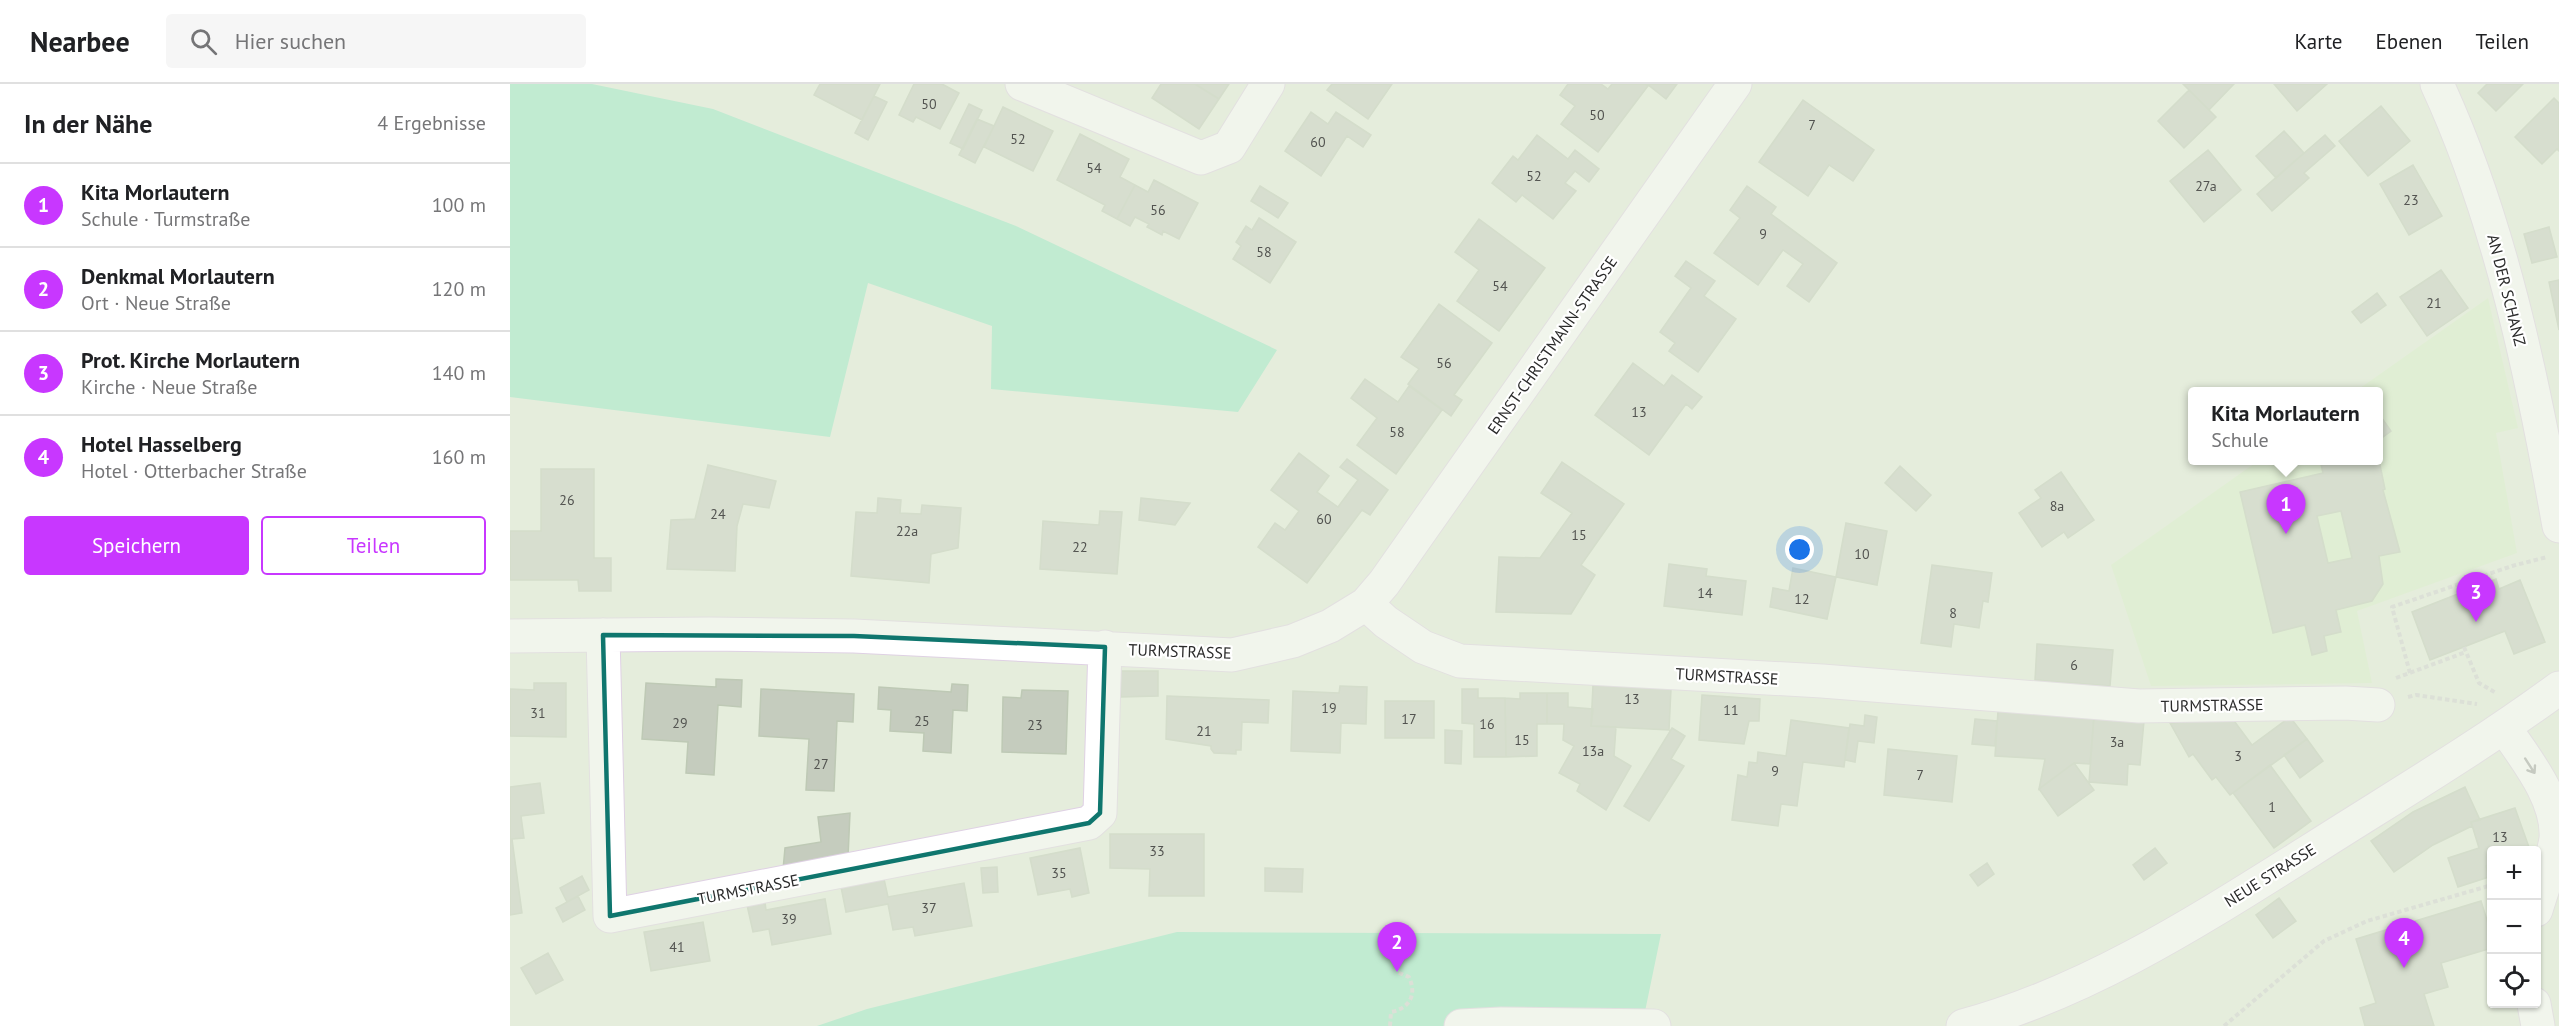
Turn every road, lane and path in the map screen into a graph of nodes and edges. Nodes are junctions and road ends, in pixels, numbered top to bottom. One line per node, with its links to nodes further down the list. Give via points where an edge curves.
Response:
1 (1022, 84): 2 (street, via 1201,158 1228,147)
2 (1268, 84)
3 (1735, 84): 6 (street, ERNST-CHRISTMANN-STRASSE)
4 (2437, 84): 5 (street, AN DER SCHANZ, via 2494,235 2524,358)
5 (2556, 521): 10 (path, via 2512,566 2392,607)
6 (1366, 604): 9 (street, TURMSTRASSE, via 1330,626 1293,641 1232,655); 13 (street, TURMSTRASSE, via 1423,647 1460,661 1822,681 2139,706)
7 (510, 636): 8 (street, TURMSTRASSE)
8 (603, 636): 9 (street, TURMSTRASSE, via 854,636); 9 (street, TURMSTRASSE, via 610,916 1089,823 1100,813)
9 (1105, 647)
10 (2410, 673): 12 (path, via 2465,650 2479,683); 13 (path, via 2384,682)
11 (2559, 688): 14 (street, NEUE STRASSE)
12 (2494, 693)
13 (2378, 705): 14 (path, via 2416,695)
14 (2494, 716): 15 (street, one-way to 15); 23 (street, NEUE STRASSE, via 2253,886 2112,968 2052,996)
15 (2555, 805): 17 (street, via 2556,838)
16 (2487, 886): 24 (path, via 2367,921 2324,941)
17 (2539, 900)
18 (1397, 972): 20 (path, via 1409,977 1414,988 1411,1002 1390,1012)
19 (2535, 1008): 25 (street)
20 (1390, 1026)
21 (1461, 1026): 22 (street)
22 (1654, 1026)
23 (1963, 1026)
24 (2224, 1026)
25 (2538, 1026)

